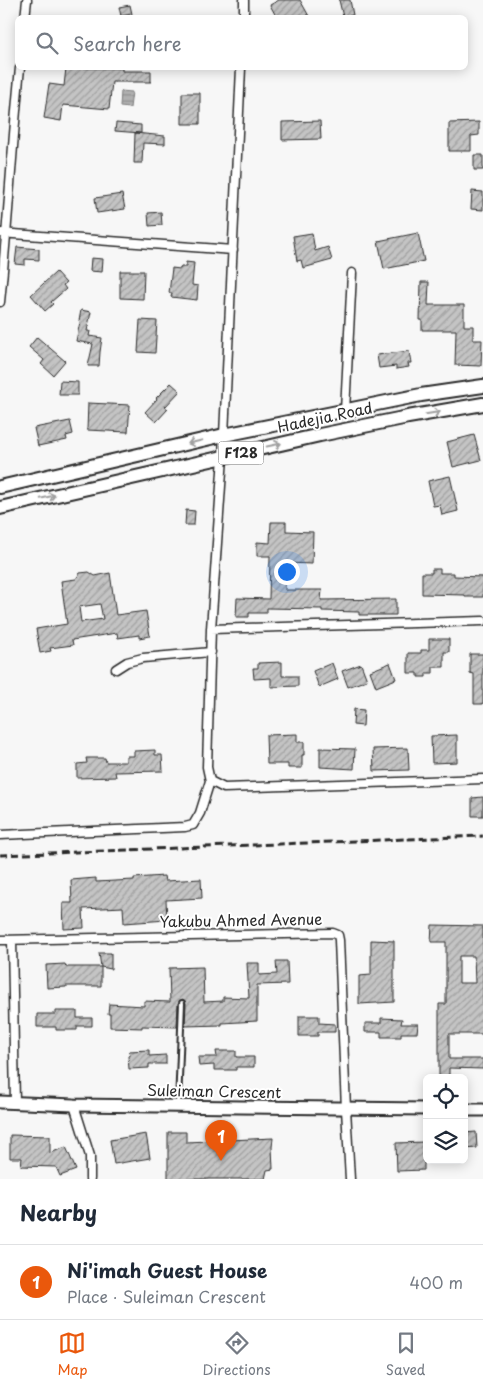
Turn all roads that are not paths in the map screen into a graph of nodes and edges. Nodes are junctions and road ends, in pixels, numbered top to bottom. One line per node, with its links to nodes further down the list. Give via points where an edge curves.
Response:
1 (26, 0): 3 (street)
2 (244, 0): 4 (street)
3 (25, 15)
4 (244, 15)
5 (20, 70): 7 (street)
6 (241, 70): 8 (street)
7 (4, 233): 8 (street); 10 (street)
8 (233, 250): 14 (street)
9 (352, 273): 13 (street)
10 (0, 302)
11 (483, 386): 13 (main road, Hadejia Road / F128)
12 (483, 404): 15 (main road, Hadejia Road / F128, one-way to 12)
13 (346, 411): 14 (main road, Hadejia Road / F128)
14 (224, 435): 15 (street); 16 (main road, Hadejia Road / F128, one-way to 16)
15 (223, 457): 17 (main road, Hadejia Road / F128, one-way to 15); 19 (street)
16 (0, 487)
17 (0, 508)
18 (483, 621): 19 (street)
19 (211, 629): 20 (street)
20 (211, 652): 21 (street, via 143,658 127,662); 23 (street, via 207,767)
21 (116, 670)
22 (483, 780): 23 (street, via 224,788)
23 (210, 781): 24 (street, via 193,825)
24 (0, 835)
25 (0, 940): 26 (street, Yakubu Ahmed Avenue)
26 (12, 940): 29 (street); 32 (street, Yakubu Ahmed Avenue, via 338,935)
27 (182, 1003): 31 (lane)
28 (0, 1102): 29 (street, Suleiman Crescent)
29 (15, 1102): 30 (street, Suleiman Crescent)
30 (74, 1105): 31 (street, Suleiman Crescent); 36 (street, via 90,1156)
31 (178, 1106): 32 (street, Suleiman Crescent)
32 (346, 1109): 33 (street, Suleiman Crescent); 37 (street)
33 (423, 1109)
34 (468, 1110): 35 (street)
35 (483, 1110)
36 (90, 1179)
37 (350, 1179)

